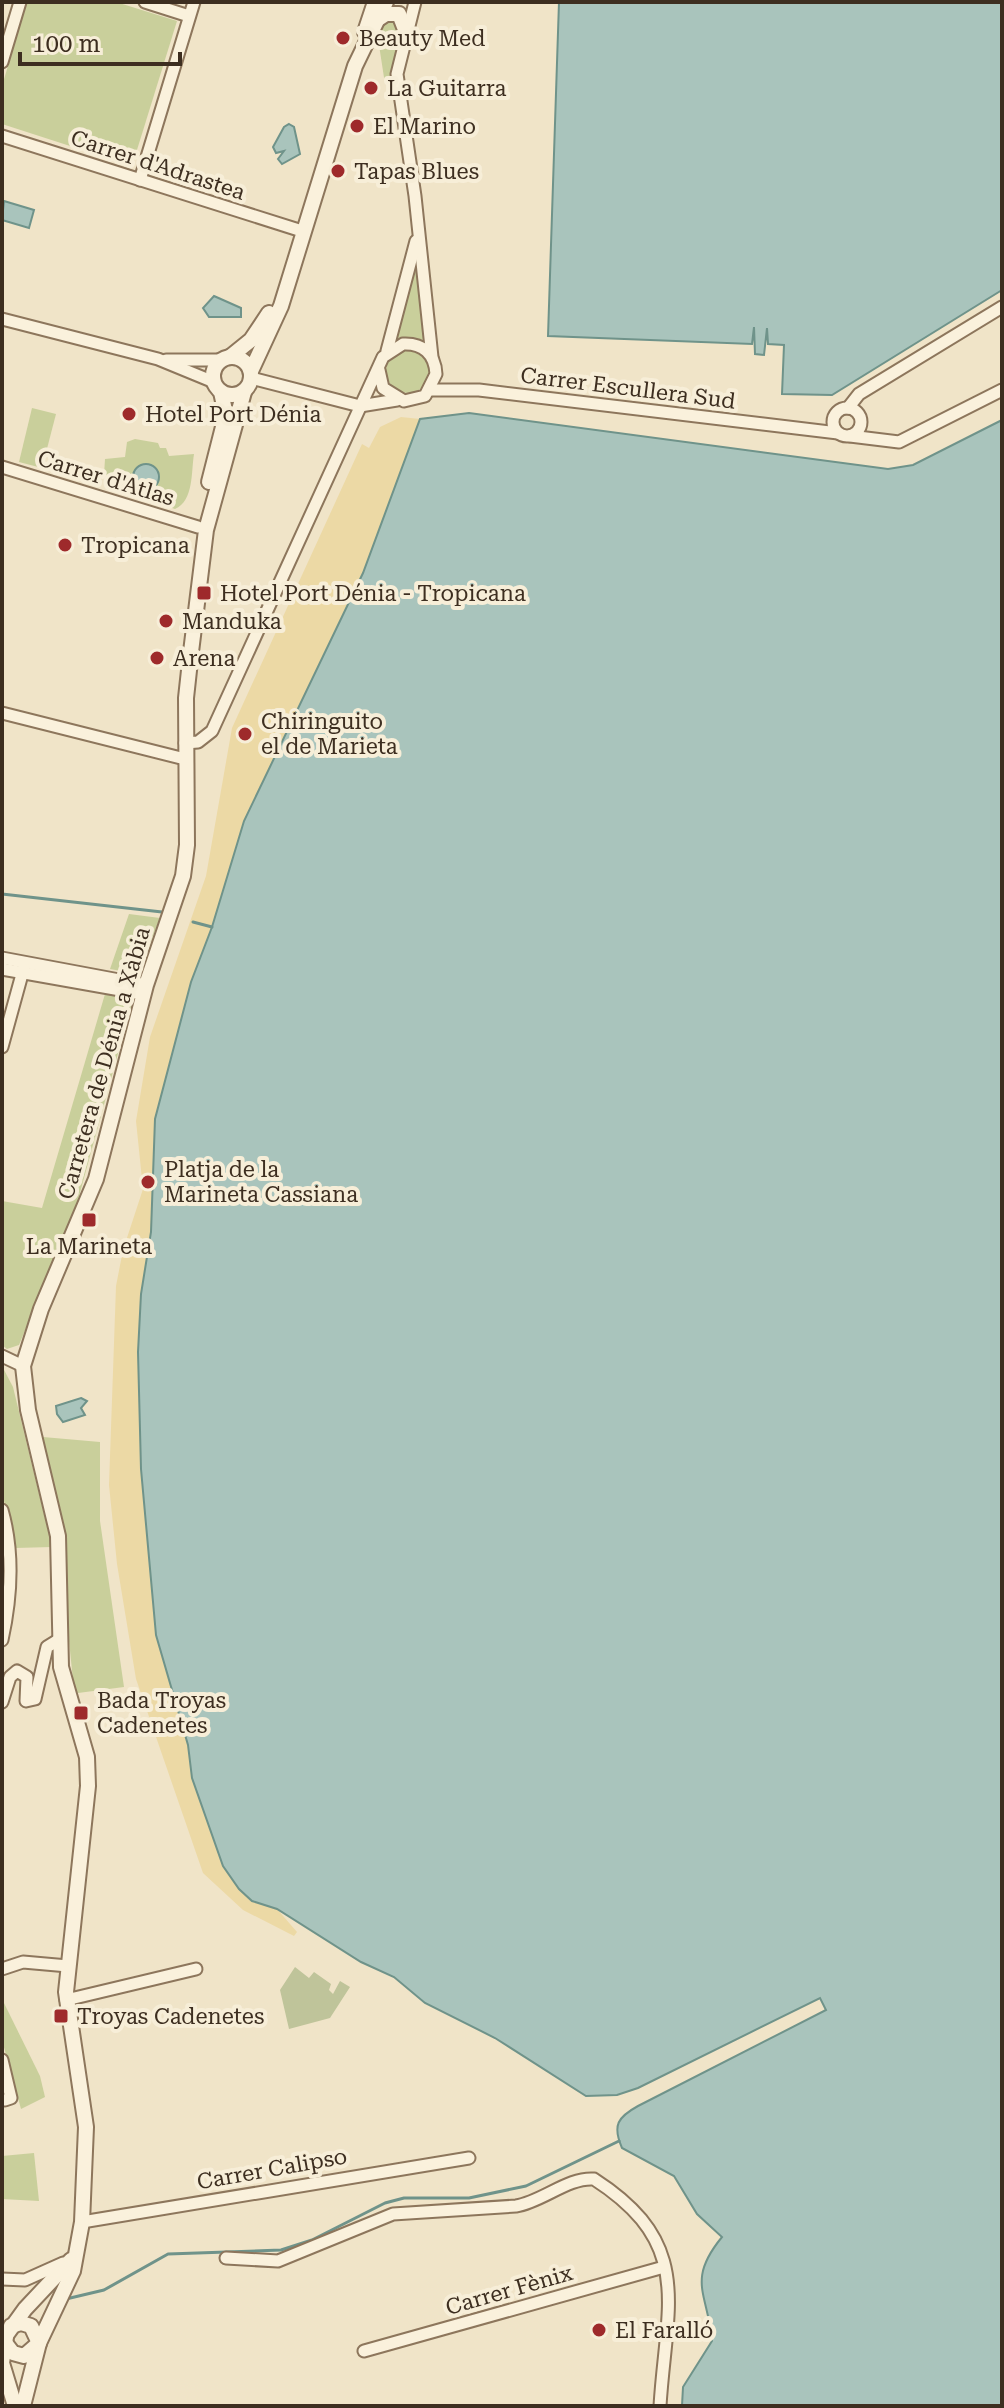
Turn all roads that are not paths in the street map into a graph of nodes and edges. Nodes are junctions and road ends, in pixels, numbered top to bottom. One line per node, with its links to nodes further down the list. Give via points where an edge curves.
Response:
1 (20, 2): 11 (street)
2 (145, 2): 7 (street)
3 (194, 2): 7 (street)
4 (375, 2): 10 (street)
5 (388, 2): 8 (street)
6 (415, 2): 9 (street)
7 (189, 16): 13 (street)
8 (380, 18): 9 (street, via 399,14); 10 (street)
9 (406, 32): 15 (street, via 397,74)
10 (361, 49): 14 (street)
11 (2, 62)
12 (2, 136): 13 (street, Carrer d'Adrastea)
13 (140, 180): 14 (street, Carrer d'Adrastea)
14 (302, 231): 16 (street)
15 (418, 233): 19 (street); 21 (street)
16 (283, 292): 20 (street, via 255,336); 25 (street)
17 (1002, 307): 33 (street, via 859,394)
18 (2, 319): 22 (street)
19 (387, 351): 21 (street, via 411,343); 23 (street)
20 (226, 358): 22 (street); 25 (street, via 243,360); 26 (street, via 214,370)
21 (433, 358): 24 (street)
22 (158, 359): 26 (street)
23 (379, 370): 31 (street, via 383,388); 32 (street)
24 (436, 374): 27 (street); 28 (street)
25 (251, 375): 30 (street); 32 (street)
26 (217, 387): 30 (street, via 232,396); 40 (street, Carretera de Dénia a Xàbia, via 226,405 225,423)
27 (454, 388): 28 (street, Carrer Escullera Sud); 36 (street, Carrer Escullera Sud)
28 (430, 390): 31 (street, via 419,399)
29 (1002, 390): 38 (street)
30 (244, 392): 41 (street, Carretera de Dénia a Xàbia, via 210,514)
31 (397, 400): 32 (street)
32 (360, 406): 43 (street, via 212,731 198,742)
33 (848, 408): 34 (street); 35 (street)
34 (833, 419): 36 (street, Carrer Escullera Sud); 37 (street)
35 (861, 423): 37 (street); 38 (street, via 878,437)
36 (798, 429): 37 (street, Carrer Escullera Sud)
37 (844, 435): 38 (street, Carrer Escullera Sud)
38 (899, 442)
39 (2, 467): 40 (street, Carrer d'Atlas)
40 (198, 527): 41 (street, Carretera de Dénia a Xàbia)
41 (199, 588): 43 (street, Carretera de Dénia a Xàbia)
42 (2, 713): 44 (street)
43 (185, 743): 44 (street, Carretera de Dénia a Xàbia)
44 (185, 759): 48 (street, Carretera de Dénia a Xàbia, via 185,867)
45 (2, 958): 46 (street)
46 (24, 968): 47 (street); 48 (street); 49 (street)
47 (2, 969)
48 (144, 989): 51 (street, Carretera de Dénia a Xàbia, via 96,1179)
49 (2, 1047)
50 (2, 1356): 51 (street)
51 (23, 1366): 53 (street, Carretera de Dénia a Xàbia, via 58,1536)
52 (2, 1510): 54 (street, via 9,1562)
53 (60, 1639): 55 (street, via 47,1647 35,1699 26,1701 27,1677 17,1671); 56 (street, Carretera de Dénia a Xàbia, via 63,1678 88,1767 85,1838)
54 (2, 1640)
55 (2, 1702)
56 (68, 1966): 57 (street, via 23,1962); 59 (street, Carretera de Dénia a Xàbia)
57 (2, 1969)
58 (196, 1969): 59 (street)
59 (66, 2000): 63 (street, Carretera de Dénia a Xàbia, via 86,2127)
60 (2, 2060): 61 (street, via 11,2098)
61 (5, 2100)
62 (469, 2158): 63 (street, Carrer Calipso)
63 (82, 2222): 64 (street, Carretera de Dénia a Xàbia)
64 (78, 2247): 67 (street, via 39,2276); 68 (street, Carretera de Dénia a Xàbia); 69 (street, Carretera de Dénia a Xàbia, via 68,2282)
65 (226, 2258): 66 (street, via 278,2261 393,2214 516,2206 588,2178 632,2207 654,2233)
66 (664, 2267): 70 (street, Carrer Fènix); 74 (street, via 669,2311)
67 (2, 2279)
68 (7, 2336): 69 (street, via 19,2356); 69 (street, via 21,2323 31,2326); 71 (street)
69 (34, 2348): 71 (street, Carretera de Dénia a Xàbia); 73 (street)
70 (364, 2351)
71 (4, 2378): 72 (street)
72 (15, 2406)
73 (23, 2406)
74 (660, 2406)

